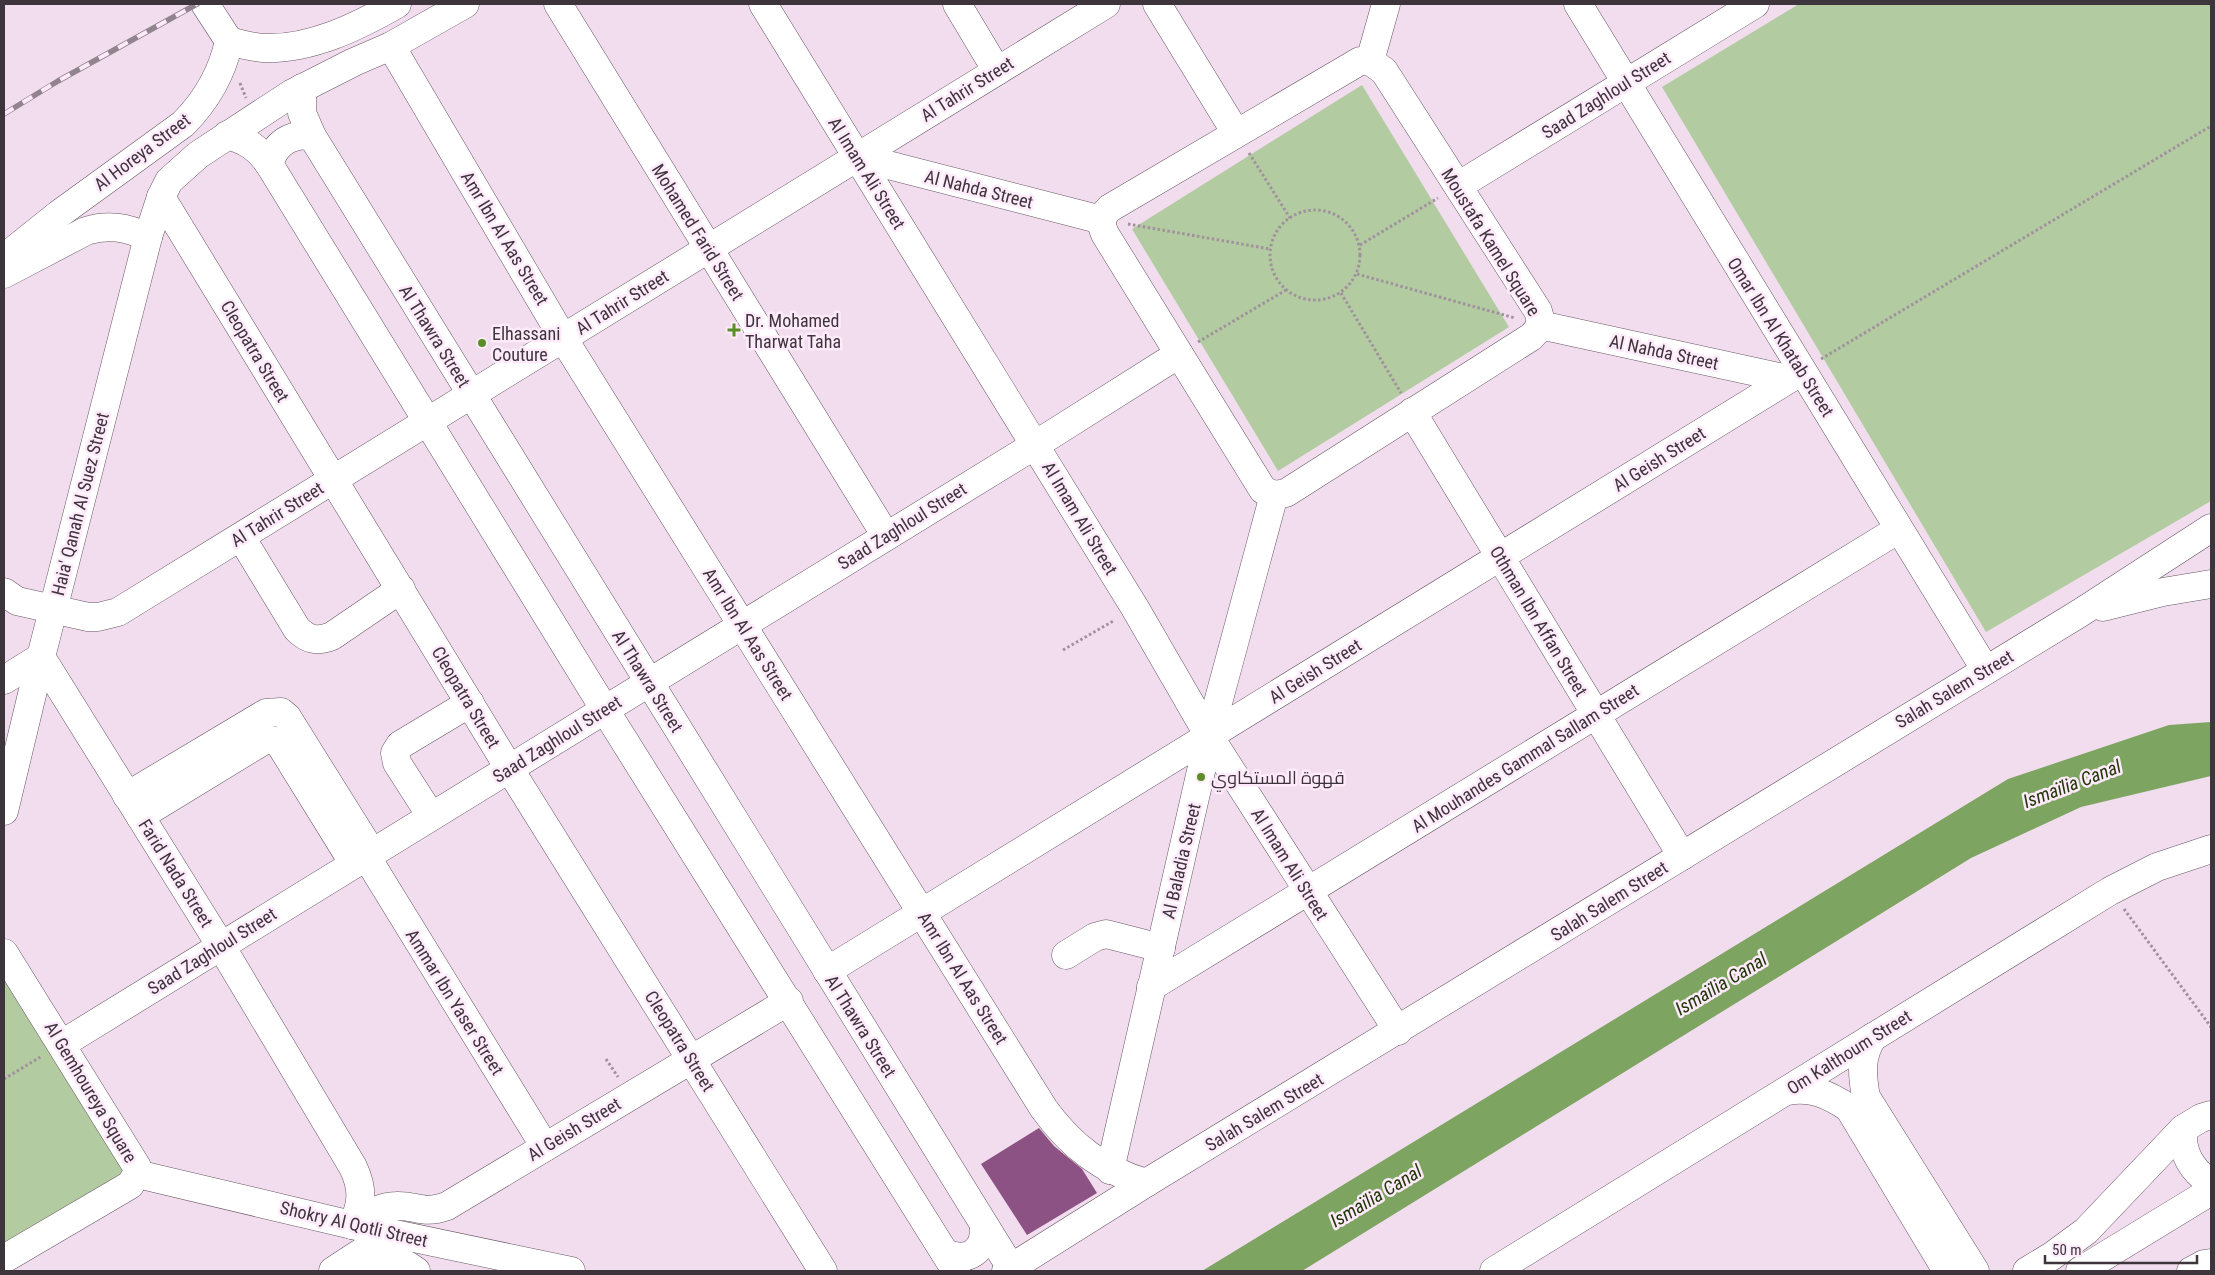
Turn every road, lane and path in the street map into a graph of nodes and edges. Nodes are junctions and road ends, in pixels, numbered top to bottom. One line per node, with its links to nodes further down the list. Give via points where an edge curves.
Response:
1 (205, 4): 14 (main road)
2 (397, 4): 12 (main road)
3 (465, 4): 13 (main road, Al Horeya Street)
4 (558, 4): 33 (main road, Mohamed Farid Street)
5 (763, 4): 25 (main road, Al Imam Ali Street)
6 (957, 4): 17 (main road)
7 (1106, 4): 17 (main road, Al Tahrir Street)
8 (1157, 4): 22 (main road)
9 (1386, 4): 15 (main road)
10 (1578, 4): 18 (main road, Omar Ibn Al Khatab Street)
11 (1755, 4): 18 (main road, Saad Zaghloul Street)
12 (340, 32): 14 (main road, via 283,48); 16 (main road)
13 (391, 46): 16 (main road, Al Horeya Street); 41 (main road, Amr Ibn Al Aas Street)
14 (227, 50): 20 (path, via 249,103); 35 (main road, Al Horeya Street, via 204,100 184,124)
15 (1370, 61): 22 (main road, via 1351,65); 27 (main road, Moustafa Kamel Square, via 1384,71)
16 (354, 62): 19 (main road, Al Horeya Street)
17 (997, 71): 25 (main road, Al Tahrir Street)
18 (1626, 83): 27 (main road, Saad Zaghloul Street); 43 (main road, Omar Ibn Al Khatab Street)
19 (302, 88): 20 (main road, Al Horeya Street); 24 (main road, Al Thawra Street, via 302,114)
20 (260, 113): 23 (main road, Al Horeya Street)
21 (2211, 126): 43 (path)
22 (1236, 133): 29 (path); 30 (main road, via 1110,208)
23 (227, 135): 26 (main road, via 252,145); 28 (main road, Al Horeya Street, via 181,169)
24 (312, 136): 26 (main road, via 288,139 275,149); 44 (main road, Al Thawra Street)
25 (857, 157): 30 (main road, Al Nahda Street); 33 (main road, Al Tahrir Street); 47 (main road, Al Imam Ali Street)
26 (269, 164): 46 (main road)
27 (1458, 186): 32 (path); 40 (main road, Moustafa Kamel Square, via 1538,311)
28 (161, 197): 31 (main road, Haia' Qanah Al Suez Street); 48 (main road, Cleopatra Street)
29 (1290, 218): 32 (path, via 1310,210 1332,213 1350,226); 34 (path, via 1277,231)
30 (1102, 220): 34 (path); 42 (main road, via 1105,234)
31 (148, 237): 36 (main road, via 123,228 86,231); 59 (main road, Haia' Qanah Al Suez Street)
32 (1360, 245): 37 (path)
33 (708, 248): 41 (main road, Al Tahrir Street); 53 (main road, Mohamed Farid Street)
34 (1270, 249): 38 (path, via 1271,267)
35 (4, 258)
36 (4, 274)
37 (1357, 274): 39 (path); 40 (path)
38 (1286, 290): 39 (path, via 1312,300); 42 (path)
39 (1341, 293): 45 (path)
40 (1540, 325): 43 (main road, Al Nahda Street); 45 (main road, Moustafa Kamel Square, via 1531,337)
41 (564, 338): 44 (main road, Al Tahrir Street); 61 (main road, Amr Ibn Al Aas Street)
42 (1179, 354): 47 (main road, Saad Zaghloul Street); 49 (main road, via 1263,490)
43 (1795, 375): 51 (main road, Omar Ibn Al Khatab Street); 54 (main road, Al Geish Street)
44 (471, 395): 46 (main road, Al Tahrir Street); 66 (main road, Al Thawra Street)
45 (1412, 412): 49 (main road, Moustafa Kamel Square, via 1286,492); 54 (main road, Othman Ibn Affan Street)
46 (428, 421): 48 (main road, Al Tahrir Street); 68 (main road)
47 (1035, 445): 53 (main road, Saad Zaghloul Street); 58 (main road, Al Imam Ali Street)
48 (334, 479): 52 (main road, Al Tahrir Street); 56 (main road, Cleopatra Street)
49 (1274, 495): 70 (main road, Al Baladia Street)
50 (2211, 528): 60 (main road, Salah Salem Street)
51 (1899, 529): 64 (main road, Omar Ibn Al Khatab Street); 69 (main road, Al Mouhandes Gammal Sallam Street)
52 (241, 536): 56 (main road, via 297,629 313,640 332,636); 59 (main road, Al Tahrir Street, via 118,612 88,617)
53 (886, 536): 61 (main road, Saad Zaghloul Street)
54 (1500, 557): 69 (main road, Othman Ibn Affan Street); 70 (main road, Al Geish Street)
55 (2211, 584): 60 (main road)
56 (401, 589): 67 (main road, Cleopatra Street)
57 (4, 592): 59 (main road, via 17,601)
58 (1135, 608): 62 (path); 70 (main road, Al Imam Ali Street)
59 (53, 610): 63 (main road, Haia' Qanah Al Suez Street)
60 (2080, 613): 64 (main road, Salah Salem Street)
61 (742, 625): 66 (main road, Saad Zaghloul Street); 80 (main road, Amr Ibn Al Aas Street)
62 (1063, 650)
63 (41, 657): 65 (main road); 72 (main road, Farid Nada Street); 73 (main road, Haia' Qanah Al Suez Street)
64 (1985, 669): 76 (main road, Salah Salem Street)
65 (4, 680)
66 (649, 682): 68 (main road, Saad Zaghloul Street); 85 (main road, Al Thawra Street)
67 (470, 703): 71 (main road, Cleopatra Street); 74 (main road, via 400,745 395,753)
68 (605, 710): 71 (main road, Saad Zaghloul Street); 87 (main road)
69 (1596, 715): 76 (main road, Othman Ibn Affan Street); 79 (main road, Al Mouhandes Gammal Sallam Street)
70 (1210, 736): 79 (main road, Al Imam Ali Street); 80 (main road, Al Geish Street); 82 (main road, Al Baladia Street)
71 (509, 768): 74 (main road, Saad Zaghloul Street); 92 (main road, Cleopatra Street)
72 (133, 806): 77 (main road, Ammar Ibn Yaser Street, via 269,739 281,746); 81 (main road, Farid Nada Street)
73 (4, 811)
74 (431, 816): 77 (main road, Saad Zaghloul Street)
75 (2211, 849): 78 (main road, Om Kalthoum Street, via 2157,867)
76 (1682, 856): 89 (main road, Salah Salem Street)
77 (364, 858): 81 (main road, Saad Zaghloul Street); 97 (main road, Ammar Ibn Yaser Street)
78 (2110, 890): 88 (path); 90 (main road, Om Kalthoum Street)
79 (1308, 892): 86 (main road, Al Mouhandes Gammal Sallam Street); 89 (main road, Al Imam Ali Street)
80 (922, 913): 85 (main road, Al Geish Street); 98 (main road, Amr Ibn Al Aas Street, via 1058,1128 1091,1158)
81 (221, 946): 91 (main road, Saad Zaghloul Street); 103 (main road, Farid Nada Street, via 360,1181 362,1198)
82 (1161, 948): 84 (main road, via 1106,934); 86 (main road, Al Baladia Street)
83 (4, 953): 91 (main road, Al Gemhoureya Square)
84 (1066, 955)
85 (827, 971): 104 (main road, Al Thawra Street)
86 (1151, 987): 98 (main road, Al Baladia Street)
87 (789, 1001): 92 (main road, Al Geish Street); 107 (main road)
88 (2211, 1027)
89 (1398, 1031): 100 (main road, Salah Salem Street)
90 (1873, 1037): 94 (main road, Om Kalthoum Street); 116 (main road, via 1865,1048 1862,1064 1866,1097)
91 (62, 1044): 93 (path); 99 (main road, Al Gemhoureya Square, via 134,1160)
92 (691, 1060): 97 (main road, Al Geish Street); 113 (main road, Cleopatra Street)
93 (4, 1079)
94 (1787, 1091): 114 (main road, Om Kalthoum Street); 115 (main road, via 1802,1088 1819,1092 1849,1108)
95 (2211, 1115): 96 (main road)
96 (2183, 1129): 101 (main road, via 2182,1138 2189,1161); 117 (main road, via 2086,1230)
97 (545, 1147): 103 (main road, Al Geish Street, via 447,1206 428,1211 387,1206)
98 (1110, 1170): 100 (main road, Amr Ibn Al Aas Street)
99 (137, 1174): 103 (main road, Shokry Al Qotli Street); 106 (main road, Al Gemhoureya Square, via 130,1185)
100 (1146, 1183): 110 (main road, Salah Salem Street)
101 (2211, 1183)
102 (2211, 1191): 118 (main road)
103 (352, 1225): 105 (main road, Shokry Al Qotli Street)
104 (984, 1226): 107 (main road, via 981,1245 974,1253 954,1257); 110 (main road, Al Thawra Street)
105 (391, 1233): 109 (main road); 112 (main road, Shokry Al Qotli Street)
106 (12, 1262)
107 (951, 1262)
108 (2211, 1263): 119 (main road)
109 (342, 1266): 111 (main road, via 371,1256 391,1258)
110 (1009, 1270)
111 (416, 1271)
112 (571, 1271)
113 (823, 1271)
114 (1494, 1271)
115 (1946, 1271)
116 (1975, 1271)
117 (2027, 1271)
118 (2080, 1271)
119 (2191, 1271)

